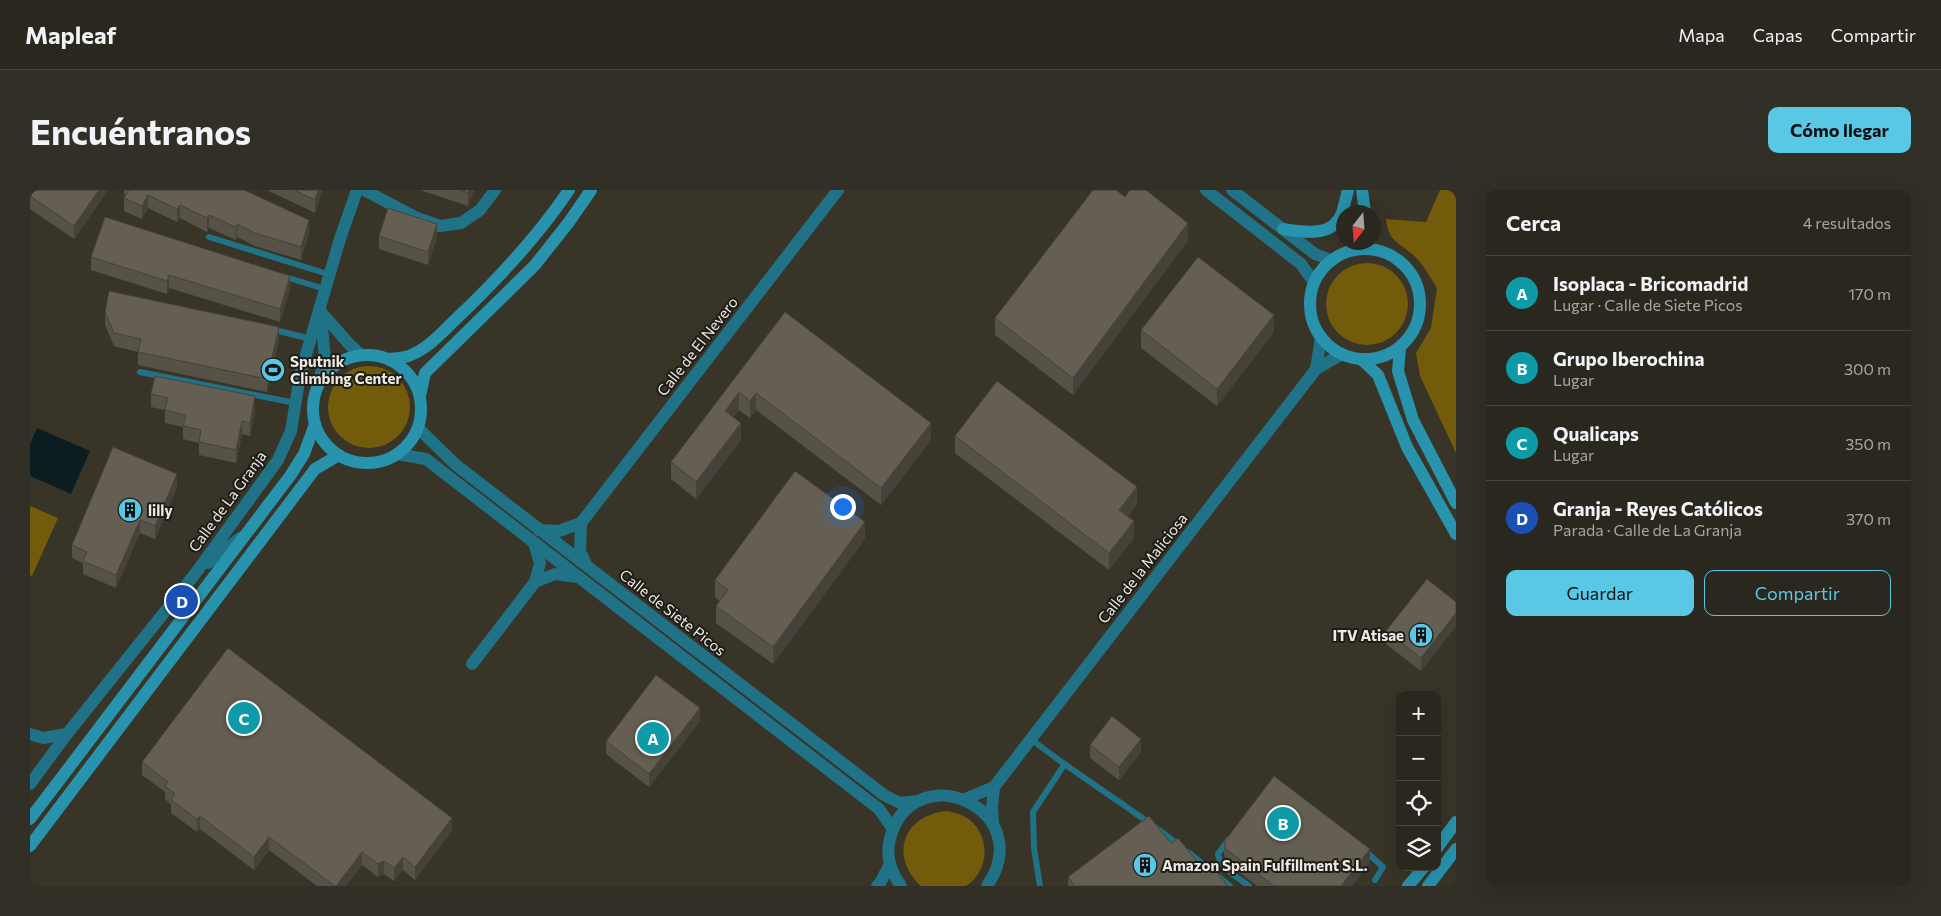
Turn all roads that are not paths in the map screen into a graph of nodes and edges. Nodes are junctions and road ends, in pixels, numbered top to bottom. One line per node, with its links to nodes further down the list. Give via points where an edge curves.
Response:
1 (357, 190): 19 (street, Calle de La Granja)
2 (364, 190): 3 (street, via 417,218 440,226 461,223 480,210)
3 (495, 190)
4 (569, 190): 29 (street, via 524,250 428,345 410,356)
5 (591, 190): 34 (street, via 536,264 425,373)
6 (838, 190): 41 (street, Calle de El Nevero)
7 (1206, 190): 20 (street, via 1301,264)
8 (1232, 190): 13 (street)
9 (1348, 190): 11 (street); 13 (street, via 1341,215 1331,226 1320,232)
10 (1362, 190): 12 (street)
11 (1349, 205)
12 (1363, 205)
13 (1282, 229): 17 (street, via 1315,254)
14 (209, 237): 19 (lane)
15 (1381, 248): 26 (street, via 1408,268 1417,283 1421,301 1419,318 1412,334)
16 (1343, 250): 17 (street)
17 (1331, 260): 20 (street)
18 (274, 274): 21 (lane)
19 (331, 274): 21 (street, Calle de La Granja)
20 (1314, 282): 24 (street, via 1310,301 1312,320)
21 (326, 290): 22 (street, Calle de La Granja)
22 (320, 311): 25 (street, Calle de La Granja); 28 (street); 33 (street, via 325,359)
23 (261, 327): 25 (lane)
24 (1321, 337): 27 (street); 31 (street, Calle de la Maliciosa)
25 (311, 339): 35 (street, Calle de La Granja)
26 (1400, 348): 30 (street, via 1381,357); 40 (street, via 1398,371 1412,420)
27 (1342, 354): 30 (street); 31 (street, Calle de la Maliciosa)
28 (361, 355): 29 (street); 33 (street, via 343,360 328,371)
29 (388, 359): 34 (street, via 403,368 414,381)
30 (1360, 359): 44 (street, via 1378,375 1407,447)
31 (1316, 369): 53 (street, Calle de la Maliciosa)
32 (140, 372): 35 (lane)
33 (317, 386): 36 (street, via 313,405)
34 (420, 396): 37 (street, via 422,412)
35 (295, 403): 47 (street, Calle de La Granja, via 290,431 278,460)
36 (315, 424): 39 (street, via 324,442); 43 (street, via 304,454)
37 (418, 428): 38 (street); 42 (street, Calle de Siete Picos, via 456,465)
38 (398, 454): 39 (street, via 384,461 369,463 353,462); 45 (street, Calle de Siete Picos, via 426,459)
39 (339, 456): 66 (street, via 315,469)
40 (1456, 503)
41 (581, 523): 42 (street, via 559,531); 46 (street, via 580,551)
42 (539, 530): 46 (street, Calle de Siete Picos)
43 (245, 534): 47 (street); 59 (street)
44 (1456, 534)
45 (534, 543): 48 (street, Calle de Siete Picos); 49 (street, via 540,563)
46 (587, 566): 58 (street, Calle de Siete Picos, via 884,795 900,803)
47 (195, 574): 52 (street, Calle de La Granja)
48 (578, 577): 49 (street, via 555,574); 62 (street, Calle de Siete Picos, via 879,809)
49 (535, 582): 50 (street)
50 (472, 664)
51 (30, 734): 52 (street, via 43,738)
52 (67, 734): 55 (street, Calle de La Granja)
53 (1030, 739): 54 (lane); 56 (street, Calle de la Maliciosa)
54 (1064, 765): 74 (lane, via 1034,812 1034,848); 75 (lane, via 1155,827)
55 (30, 784)
56 (994, 787): 57 (street); 61 (street)
57 (965, 799): 58 (street, via 934,796); 61 (street)
58 (919, 801): 62 (street, via 899,817)
59 (30, 819)
60 (1456, 822): 64 (street)
61 (993, 824): 71 (street, via 1000,850 999,864)
62 (893, 828): 68 (street)
63 (1235, 831): 76 (lane, via 1218,854 1218,859)
64 (1441, 843)
65 (1356, 844): 70 (lane, via 1383,867)
66 (30, 846)
67 (1456, 849): 78 (street)
68 (890, 864): 72 (street); 73 (street)
69 (1421, 871): 77 (street)
70 (1375, 880)
71 (991, 883)
72 (877, 886)
73 (901, 886)
74 (1040, 886)
75 (1230, 886)
76 (1249, 886)
77 (1408, 886)
78 (1428, 886)

